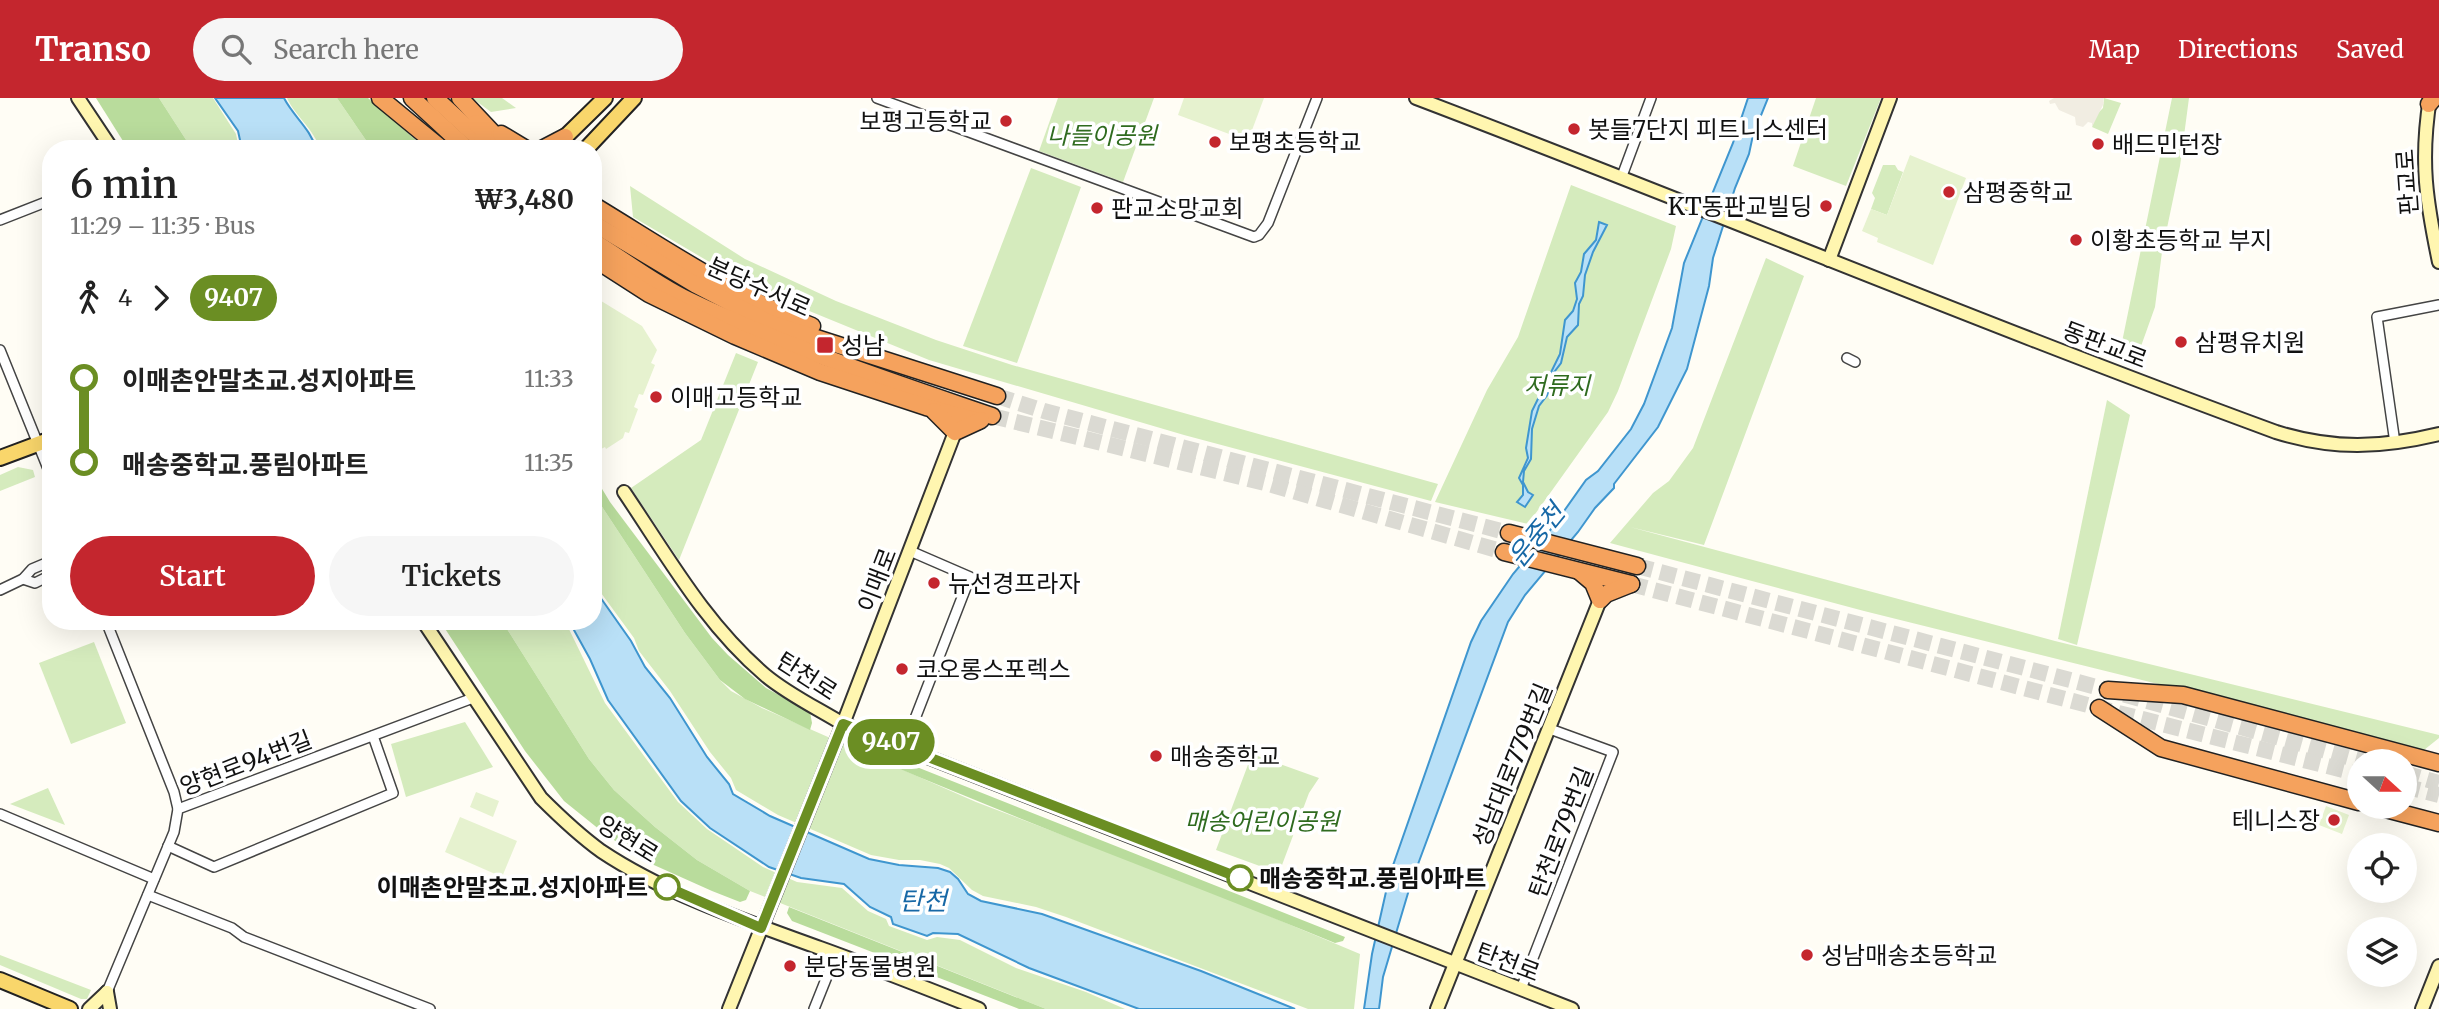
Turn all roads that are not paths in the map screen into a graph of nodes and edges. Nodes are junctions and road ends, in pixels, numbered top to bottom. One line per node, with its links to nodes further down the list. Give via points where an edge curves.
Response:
1 (78, 98): 18 (main road)
2 (380, 98): 15 (highway)
3 (412, 98): 17 (highway)
4 (435, 98): 17 (highway)
5 (450, 98): 20 (highway, via 484,131)
6 (460, 98): 17 (highway)
7 (605, 98): 16 (main road)
8 (634, 98): 23 (main road)
9 (877, 98): 10 (street, via 1254,237 1268,223)
10 (1317, 98)
11 (1416, 98): 24 (main road)
12 (1651, 98): 24 (street)
13 (1890, 98): 29 (main road)
14 (2429, 99): 30 (main road, 판교로, via 2423,166)
15 (414, 125): 17 (highway, via 430,133); 19 (highway)
16 (565, 137): 21 (highway); 22 (main road)
17 (468, 138)
18 (106, 140)
19 (432, 140)
20 (482, 140)
21 (559, 140)
22 (562, 140)
23 (594, 140)
24 (1622, 176): 29 (main road, 동판교로)
25 (42, 204): 27 (street)
26 (602, 215): 34 (highway, via 782,314)
27 (0, 220)
28 (602, 247): 36 (highway, 분당수서로, via 686,299 763,333)
29 (1829, 260): 40 (main road, 동판교로, via 2276,432 2334,445)
30 (2439, 262)
31 (602, 264): 35 (highway, via 649,294 735,336 820,372)
32 (2439, 305): 40 (street, via 2377,317)
33 (0, 350): 39 (street)
34 (997, 396)
35 (926, 407): 36 (highway); 37 (highway)
36 (990, 418): 37 (highway)
37 (955, 432): 47 (main road, 이매로)
38 (2439, 434): 40 (main road, 동판교로)
39 (42, 440)
40 (2395, 443)
41 (42, 447): 43 (main road)
42 (42, 447): 44 (main road)
43 (0, 458)
44 (0, 467)
45 (624, 492): 61 (main road, 탄천로, via 700,607 732,644 782,688)
46 (1509, 533): 50 (highway)
47 (910, 551): 61 (main road, 이매로); 64 (street, via 970,577)
48 (1508, 553): 53 (highway, via 1576,569)
49 (42, 565): 51 (street)
50 (1637, 566)
51 (23, 579): 52 (street, via 35,583); 54 (street)
52 (42, 580)
53 (1598, 580): 55 (highway); 55 (highway, via 1631,584)
54 (0, 590)
55 (1600, 600): 62 (main road, 성남대로779번길)
56 (110, 630): 67 (street)
57 (429, 630): 59 (main road, 양현로)
58 (2108, 690): 65 (highway, via 2183,695)
59 (473, 698): 63 (street, 양현로94번길); 74 (main road, 양현로, via 541,798 585,838 644,876)
60 (2099, 708): 66 (highway, via 2161,748)
61 (843, 724): 64 (main road, 탄천로); 74 (main road, 이매로)
62 (1550, 729): 76 (main road, 성남대로779번길); 79 (street, 탄천로79번길, via 1613,752)
63 (373, 736): 67 (street, 양현로94번길); 71 (street, via 393,793 214,867)
64 (904, 747): 76 (main road, 탄천로)
65 (2439, 763)
66 (2347, 799)
67 (178, 809): 71 (street, 양현로94번길)
68 (0, 814): 72 (street)
69 (2417, 817): 70 (highway)
70 (2439, 823)
71 (168, 846): 72 (street, 양현로94번길)
72 (154, 879): 73 (street, 양현로94번길)
73 (148, 895): 80 (street, 양현로94번길); 85 (street)
74 (761, 928): 75 (main road, 양현로); 86 (main road)
75 (836, 954): 81 (main road, 양현로); 87 (street)
76 (1454, 963): 79 (main road, 탄천로); 89 (main road, 성남대로779번길)
77 (2439, 965): 91 (main road)
78 (0, 980): 82 (main road)
79 (1521, 989): 90 (main road, 탄천로)
80 (107, 992): 83 (main road); 84 (main road)
81 (957, 1005): 88 (main road, 양현로)
82 (70, 1009)
83 (89, 1009)
84 (110, 1009)
85 (430, 1009)
86 (729, 1009)
87 (814, 1009)
88 (979, 1009)
89 (1437, 1009)
90 (1572, 1009)
91 (2422, 1009)

